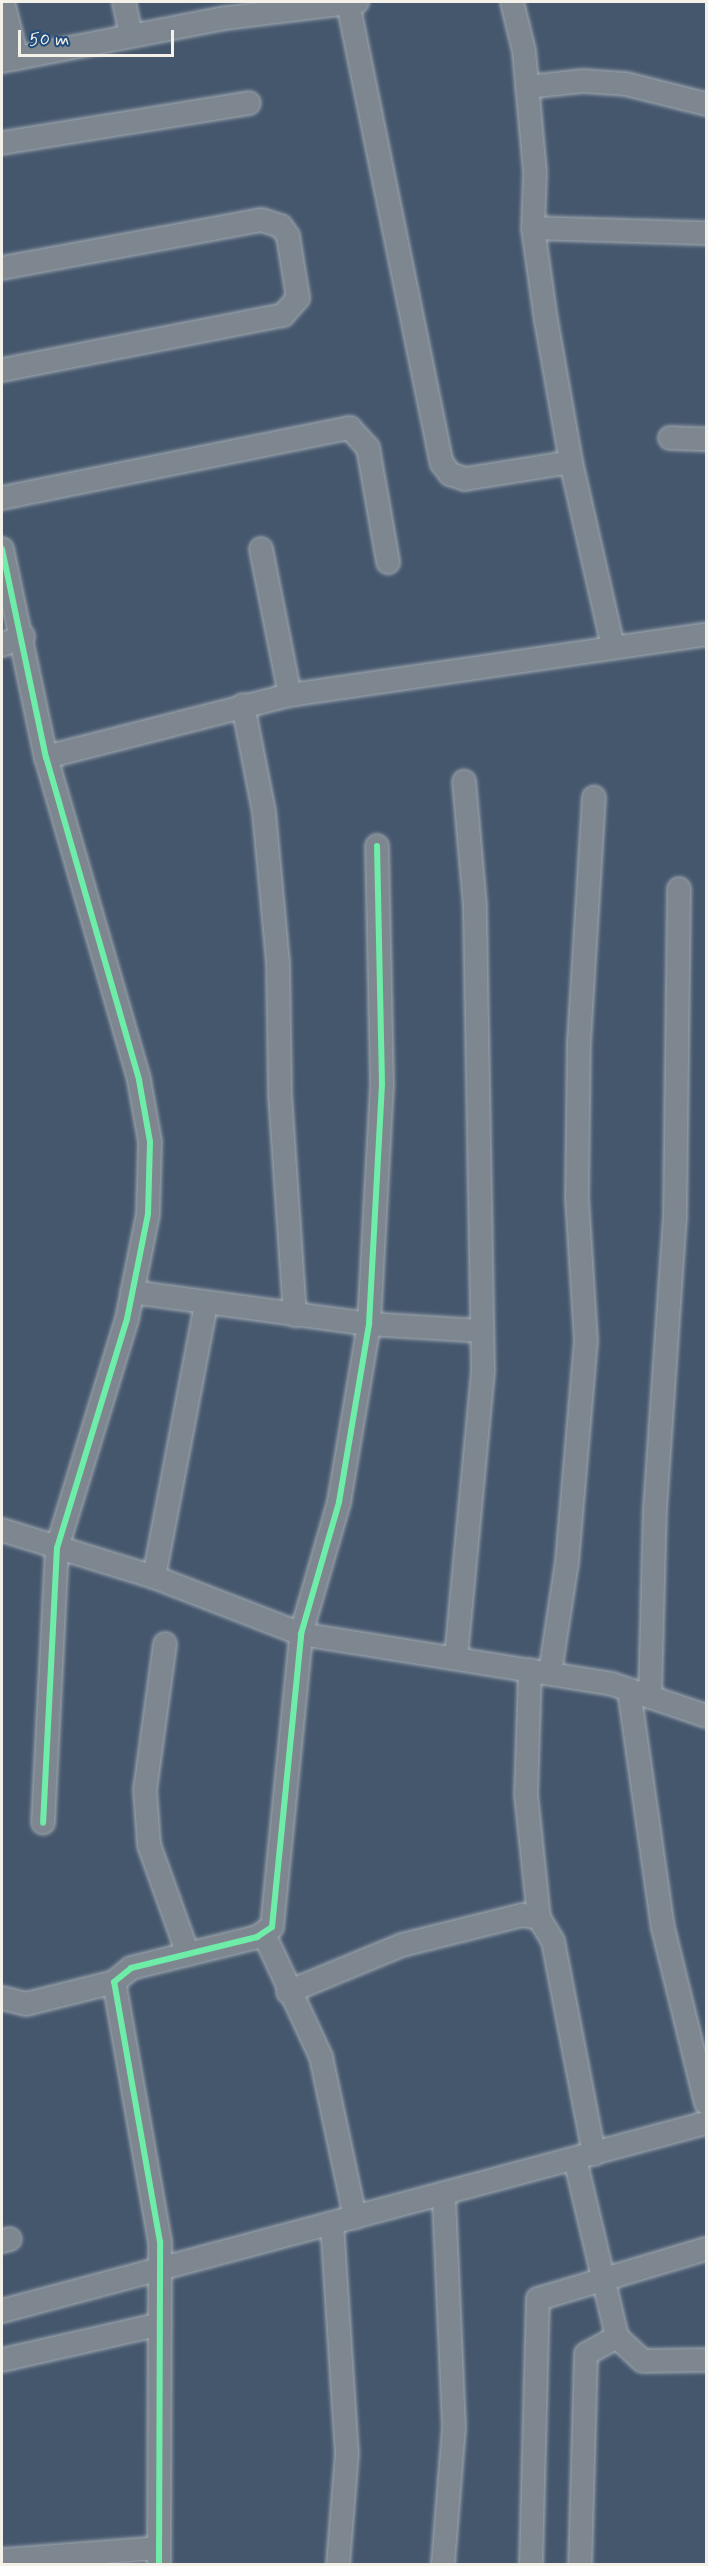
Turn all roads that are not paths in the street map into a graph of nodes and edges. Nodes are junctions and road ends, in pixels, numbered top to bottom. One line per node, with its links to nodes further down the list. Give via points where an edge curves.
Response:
1 (3, 2): 7 (street)
2 (124, 2): 6 (street)
3 (353, 2): 5 (street); 18 (street, via 442,463 450,474 465,479)
4 (512, 2): 8 (street)
5 (258, 8): 6 (street)
6 (131, 36): 7 (street)
7 (9, 60)
8 (527, 87): 10 (street, via 626,84); 12 (street, via 535,172)
9 (249, 103): 11 (street)
10 (706, 104)
11 (2, 143)
12 (533, 228): 13 (street); 18 (street)
13 (706, 232)
14 (2, 268): 15 (street, via 262,220 281,226 288,236 298,298 283,315)
15 (2, 370)
16 (670, 438): 17 (street)
17 (706, 439)
18 (571, 462): 26 (street)
19 (2, 498): 22 (street, via 350,428 368,448)
20 (2, 549): 23 (street)
21 (261, 549): 27 (street)
22 (388, 562)
23 (14, 623): 25 (street); 29 (street)
24 (706, 634): 26 (street)
25 (2, 645)
26 (614, 648): 27 (street)
27 (290, 695): 28 (street)
28 (243, 705): 29 (street); 36 (street, via 264,812 278,963 280,1095)
29 (46, 757): 34 (street, via 139,1080 148,1132 148,1214)
30 (464, 781): 38 (street, via 476,906)
31 (594, 797): 45 (street, via 579,1042 577,1198 586,1341 578,1463)
32 (377, 846): 37 (street, via 382,1084)
33 (679, 889): 47 (street, via 675,1219 655,1509)
34 (132, 1292): 35 (street); 40 (street)
35 (206, 1305): 36 (street); 41 (street)
36 (295, 1315): 37 (street)
37 (369, 1324): 38 (street); 42 (street, via 339,1502)
38 (482, 1331): 44 (street)
39 (2, 1530): 40 (street)
40 (57, 1548): 41 (street); 49 (street)
41 (154, 1576): 42 (street)
42 (301, 1634): 44 (street); 51 (street, via 274,1918)
43 (165, 1644): 52 (street, via 147,1812 163,1896)
44 (456, 1657): 45 (street)
45 (540, 1672): 46 (street); 50 (street, via 526,1794)
46 (629, 1690): 47 (street); 56 (street, via 663,1928)
47 (650, 1697): 48 (street)
48 (706, 1716)
49 (43, 1823)
50 (539, 1918): 54 (street, via 522,1915 402,1945); 58 (street, via 554,1941)
51 (264, 1934): 52 (street); 54 (street)
52 (188, 1954): 53 (street, via 131,1968)
53 (114, 1982): 55 (street, via 26,2004); 63 (street, via 159,2230)
54 (288, 1992): 60 (street, via 321,2057)
55 (2, 1998)
56 (706, 2103)
57 (706, 2123): 58 (street)
58 (585, 2157): 59 (street); 64 (street)
59 (444, 2194): 60 (street); 73 (street, via 454,2427)
60 (355, 2217): 61 (street)
61 (332, 2223): 63 (street); 72 (street, via 347,2453)
62 (706, 2249): 64 (street)
63 (160, 2268): 65 (street); 66 (street)
64 (604, 2280): 67 (street); 74 (street, via 545,2294 536,2305)
65 (2, 2311)
66 (160, 2324): 68 (street); 70 (street)
67 (617, 2337): 69 (street, via 643,2361); 75 (street, via 586,2354)
68 (2, 2360)
69 (706, 2360)
70 (159, 2556): 71 (street)
71 (2, 2560)
72 (338, 2565)
73 (443, 2565)
74 (531, 2565)
75 (580, 2565)

